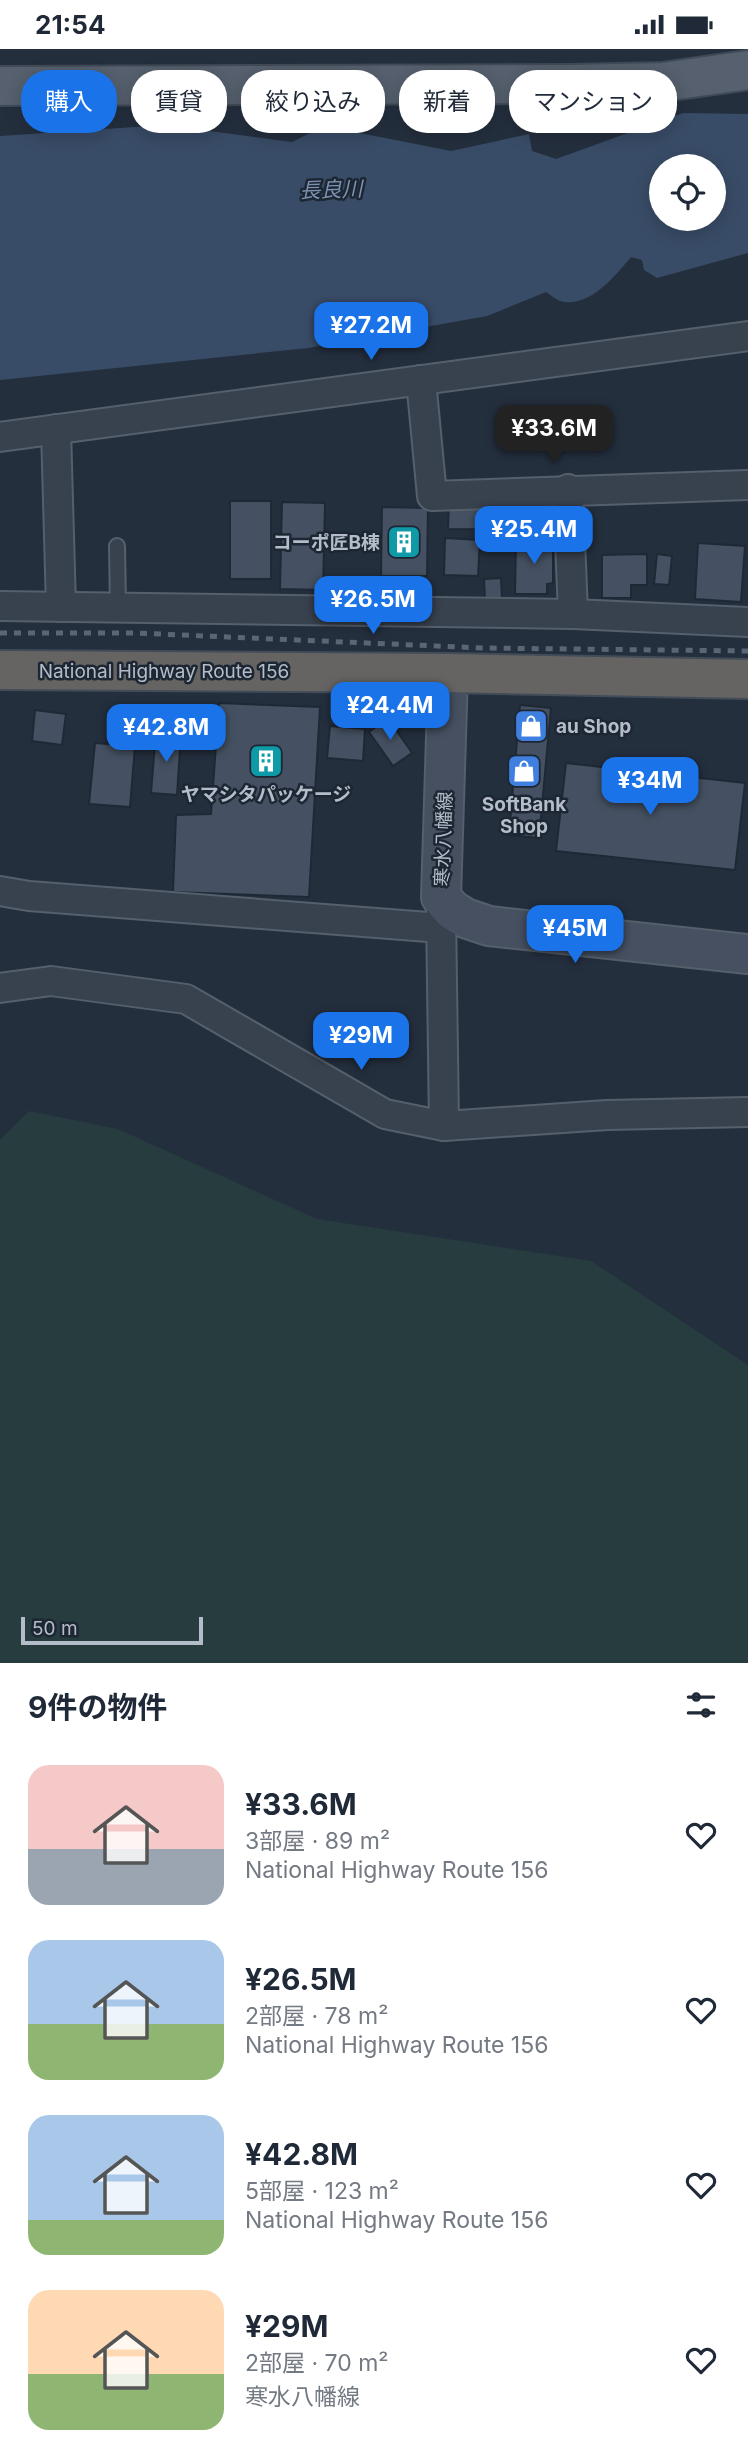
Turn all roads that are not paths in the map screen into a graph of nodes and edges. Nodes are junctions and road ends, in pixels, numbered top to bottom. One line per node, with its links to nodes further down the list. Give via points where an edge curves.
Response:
1 (748, 70): 2 (main road, via 663,82 571,84)
2 (0, 86)
3 (748, 336): 4 (street)
4 (421, 380): 5 (street); 8 (street, via 432,496)
5 (56, 429): 6 (street); 11 (street)
6 (0, 437)
7 (748, 485): 8 (street)
8 (568, 489): 13 (street)
9 (117, 546): 12 (lane)
10 (0, 606): 11 (street)
11 (61, 607): 12 (street)
12 (118, 608): 13 (street)
13 (573, 614): 14 (street)
14 (748, 622)
15 (0, 670): 16 (highway, National Highway Route 156)
16 (448, 673): 17 (highway, National Highway Route 156); 19 (main road, 寒水八幡線)
17 (748, 679)
18 (0, 891): 19 (street, via 29,897)
19 (441, 913): 20 (main road, 寒水八幡線, via 489,926); 23 (street)
20 (748, 954)
21 (0, 988): 23 (street, via 51,981 186,999 385,1114)
22 (748, 1112): 23 (street)
23 (444, 1126)

